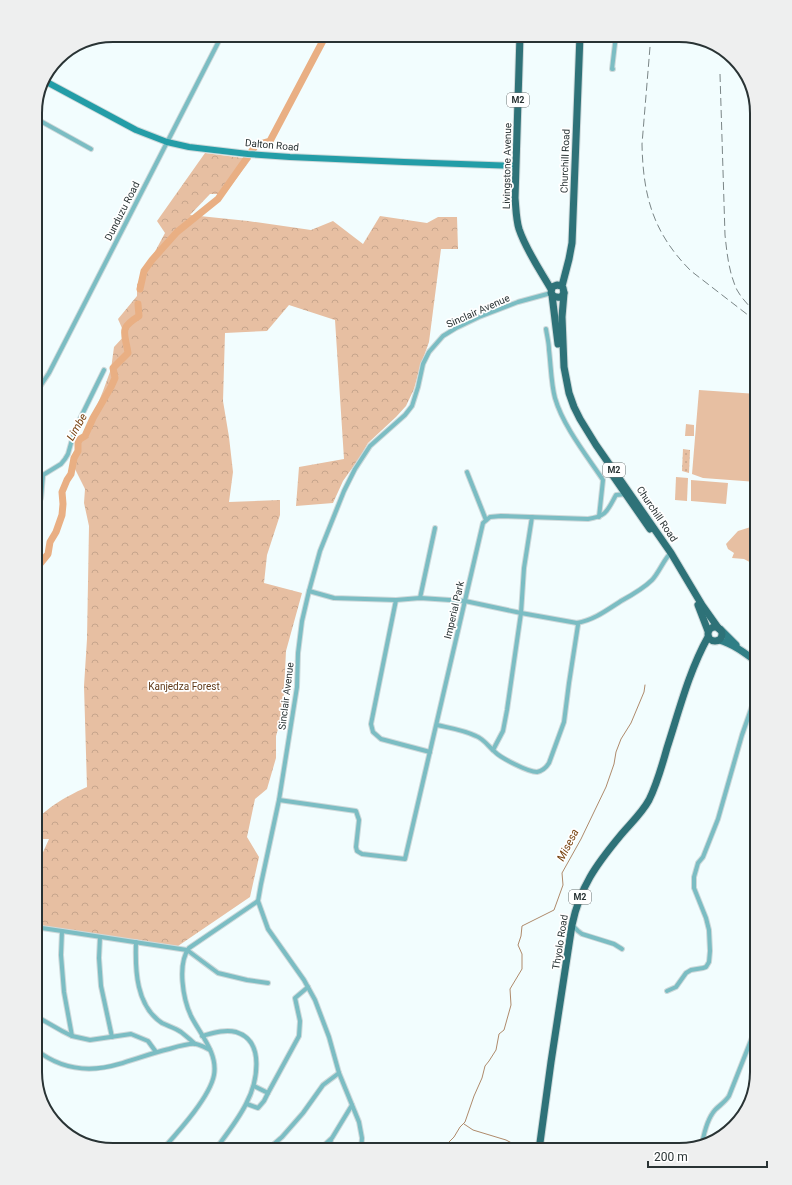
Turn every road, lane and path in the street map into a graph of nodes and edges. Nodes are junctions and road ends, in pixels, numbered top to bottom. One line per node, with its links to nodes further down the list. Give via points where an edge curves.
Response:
1 (218, 42): 8 (street, Dunduzu Road)
2 (520, 42): 10 (highway, Livingstone Avenue / M2)
3 (580, 42): 11 (highway, Churchill Road / M2, via 572,243)
4 (615, 42): 5 (street)
5 (614, 69)
6 (48, 83): 8 (main road, Dalton Road, via 136,130)
7 (42, 122): 9 (street)
8 (167, 142): 10 (main road, Dalton Road, via 248,154 381,162); 15 (street, Dunduzu Road)
9 (91, 148)
10 (516, 166): 12 (highway, Livingstone Avenue / M2, via 515,198 519,228)
11 (563, 290): 12 (highway, via 554,285); 12 (highway, via 558,298); 18 (highway, Churchill Road / M2, via 562,342 569,393 580,419)
12 (551, 292): 18 (highway, Churchill Road / M2, via 563,379 570,408 581,428); 24 (street, Sinclair Avenue, via 509,305 456,328 443,336 429,352 423,364 412,406 370,446 344,491 320,551)
13 (546, 329): 20 (street, via 555,398 574,436 603,480)
14 (104, 370): 17 (street, via 75,429 68,454 61,464 43,475)
15 (42, 384)
16 (466, 472): 21 (street)
17 (42, 486)
18 (628, 494): 20 (street, via 616,495 608,509); 23 (highway, Churchill Road / M2)
19 (532, 517): 20 (street); 21 (street, via 501,516); 28 (street, via 524,568)
20 (599, 517)
21 (486, 520): 27 (street, Imperial Park, via 483,523)
22 (435, 528): 25 (street)
23 (670, 554): 29 (street, via 658,573 641,590 595,617); 30 (highway, Churchill Road / M2); 31 (highway, Churchill Road / M2, via 699,606)
24 (308, 591): 26 (street, via 334,598); 40 (street, Sinclair Avenue, via 298,653 297,687)
25 (420, 598): 26 (street); 27 (street)
26 (396, 600): 39 (street, via 371,724 373,732 382,739)
27 (465, 601): 28 (street); 37 (street, Imperial Park)
28 (521, 613): 29 (street); 38 (street, via 503,731)
29 (577, 623): 38 (street, via 564,722 546,768 534,772 504,759)
30 (720, 629): 31 (highway, via 709,629); 32 (highway, via 722,636); 33 (main road)
31 (708, 634): 32 (highway, via 713,641); 35 (highway, Thyolo Road / M2)
32 (718, 640): 33 (main road); 35 (highway, Thyolo Road / M2)
33 (740, 650): 34 (main road)
34 (750, 657)
35 (693, 670): 42 (highway, Thyolo Road / M2, via 648,800 601,859 588,880 577,904)
36 (750, 712): 51 (street, via 718,819 694,878 694,888 706,918 709,962 703,968 686,973 676,987)
37 (437, 725): 38 (street, via 478,736); 39 (street, Imperial Park)
38 (493, 750)
39 (430, 752): 40 (street, Imperial Park, via 405,859 362,854 357,851 359,820 356,811)
40 (279, 800): 41 (street, Sinclair Avenue)
41 (258, 901): 48 (street); 50 (street, via 270,932)
42 (572, 925): 47 (street, via 582,934); 74 (highway, Thyolo Road / M2)
43 (42, 928): 44 (street)
44 (62, 930): 45 (street); 53 (street, via 64,992)
45 (100, 937): 46 (street); 55 (street, via 101,986)
46 (136, 942): 48 (street); 57 (street, via 138,983 146,1007 161,1022 181,1032)
47 (622, 949)
48 (188, 950): 49 (street, via 218,973); 54 (street, via 182,967 184,993 191,1016)
49 (268, 983)
50 (308, 987): 61 (street, via 321,1014); 63 (street, via 295,998 300,1021 299,1036)
51 (667, 991)
52 (42, 1020): 53 (street)
53 (72, 1036): 55 (street, via 90,1040)
54 (202, 1036): 58 (street); 62 (street, via 215,1032 234,1032 243,1035 253,1046 257,1060)
55 (112, 1037): 59 (street, via 134,1034 148,1041)
56 (750, 1043): 67 (street, via 729,1096 711,1116)
57 (195, 1044): 58 (street); 59 (street)
58 (210, 1050): 68 (street, via 215,1069 210,1087)
59 (156, 1052): 60 (street, via 118,1064 88,1069 58,1064)
60 (42, 1055)
61 (339, 1073): 65 (street); 70 (street, via 323,1085 303,1113)
62 (254, 1086): 63 (street); 64 (street)
63 (268, 1093): 64 (street, via 258,1108)
64 (246, 1104): 69 (street)
65 (352, 1105): 66 (street); 73 (street, via 362,1132)
66 (332, 1138): 71 (street); 72 (street)
67 (703, 1139)
68 (168, 1143)
69 (220, 1143)
70 (275, 1143)
71 (327, 1143)
72 (330, 1143)
73 (362, 1143)
74 (540, 1143)

